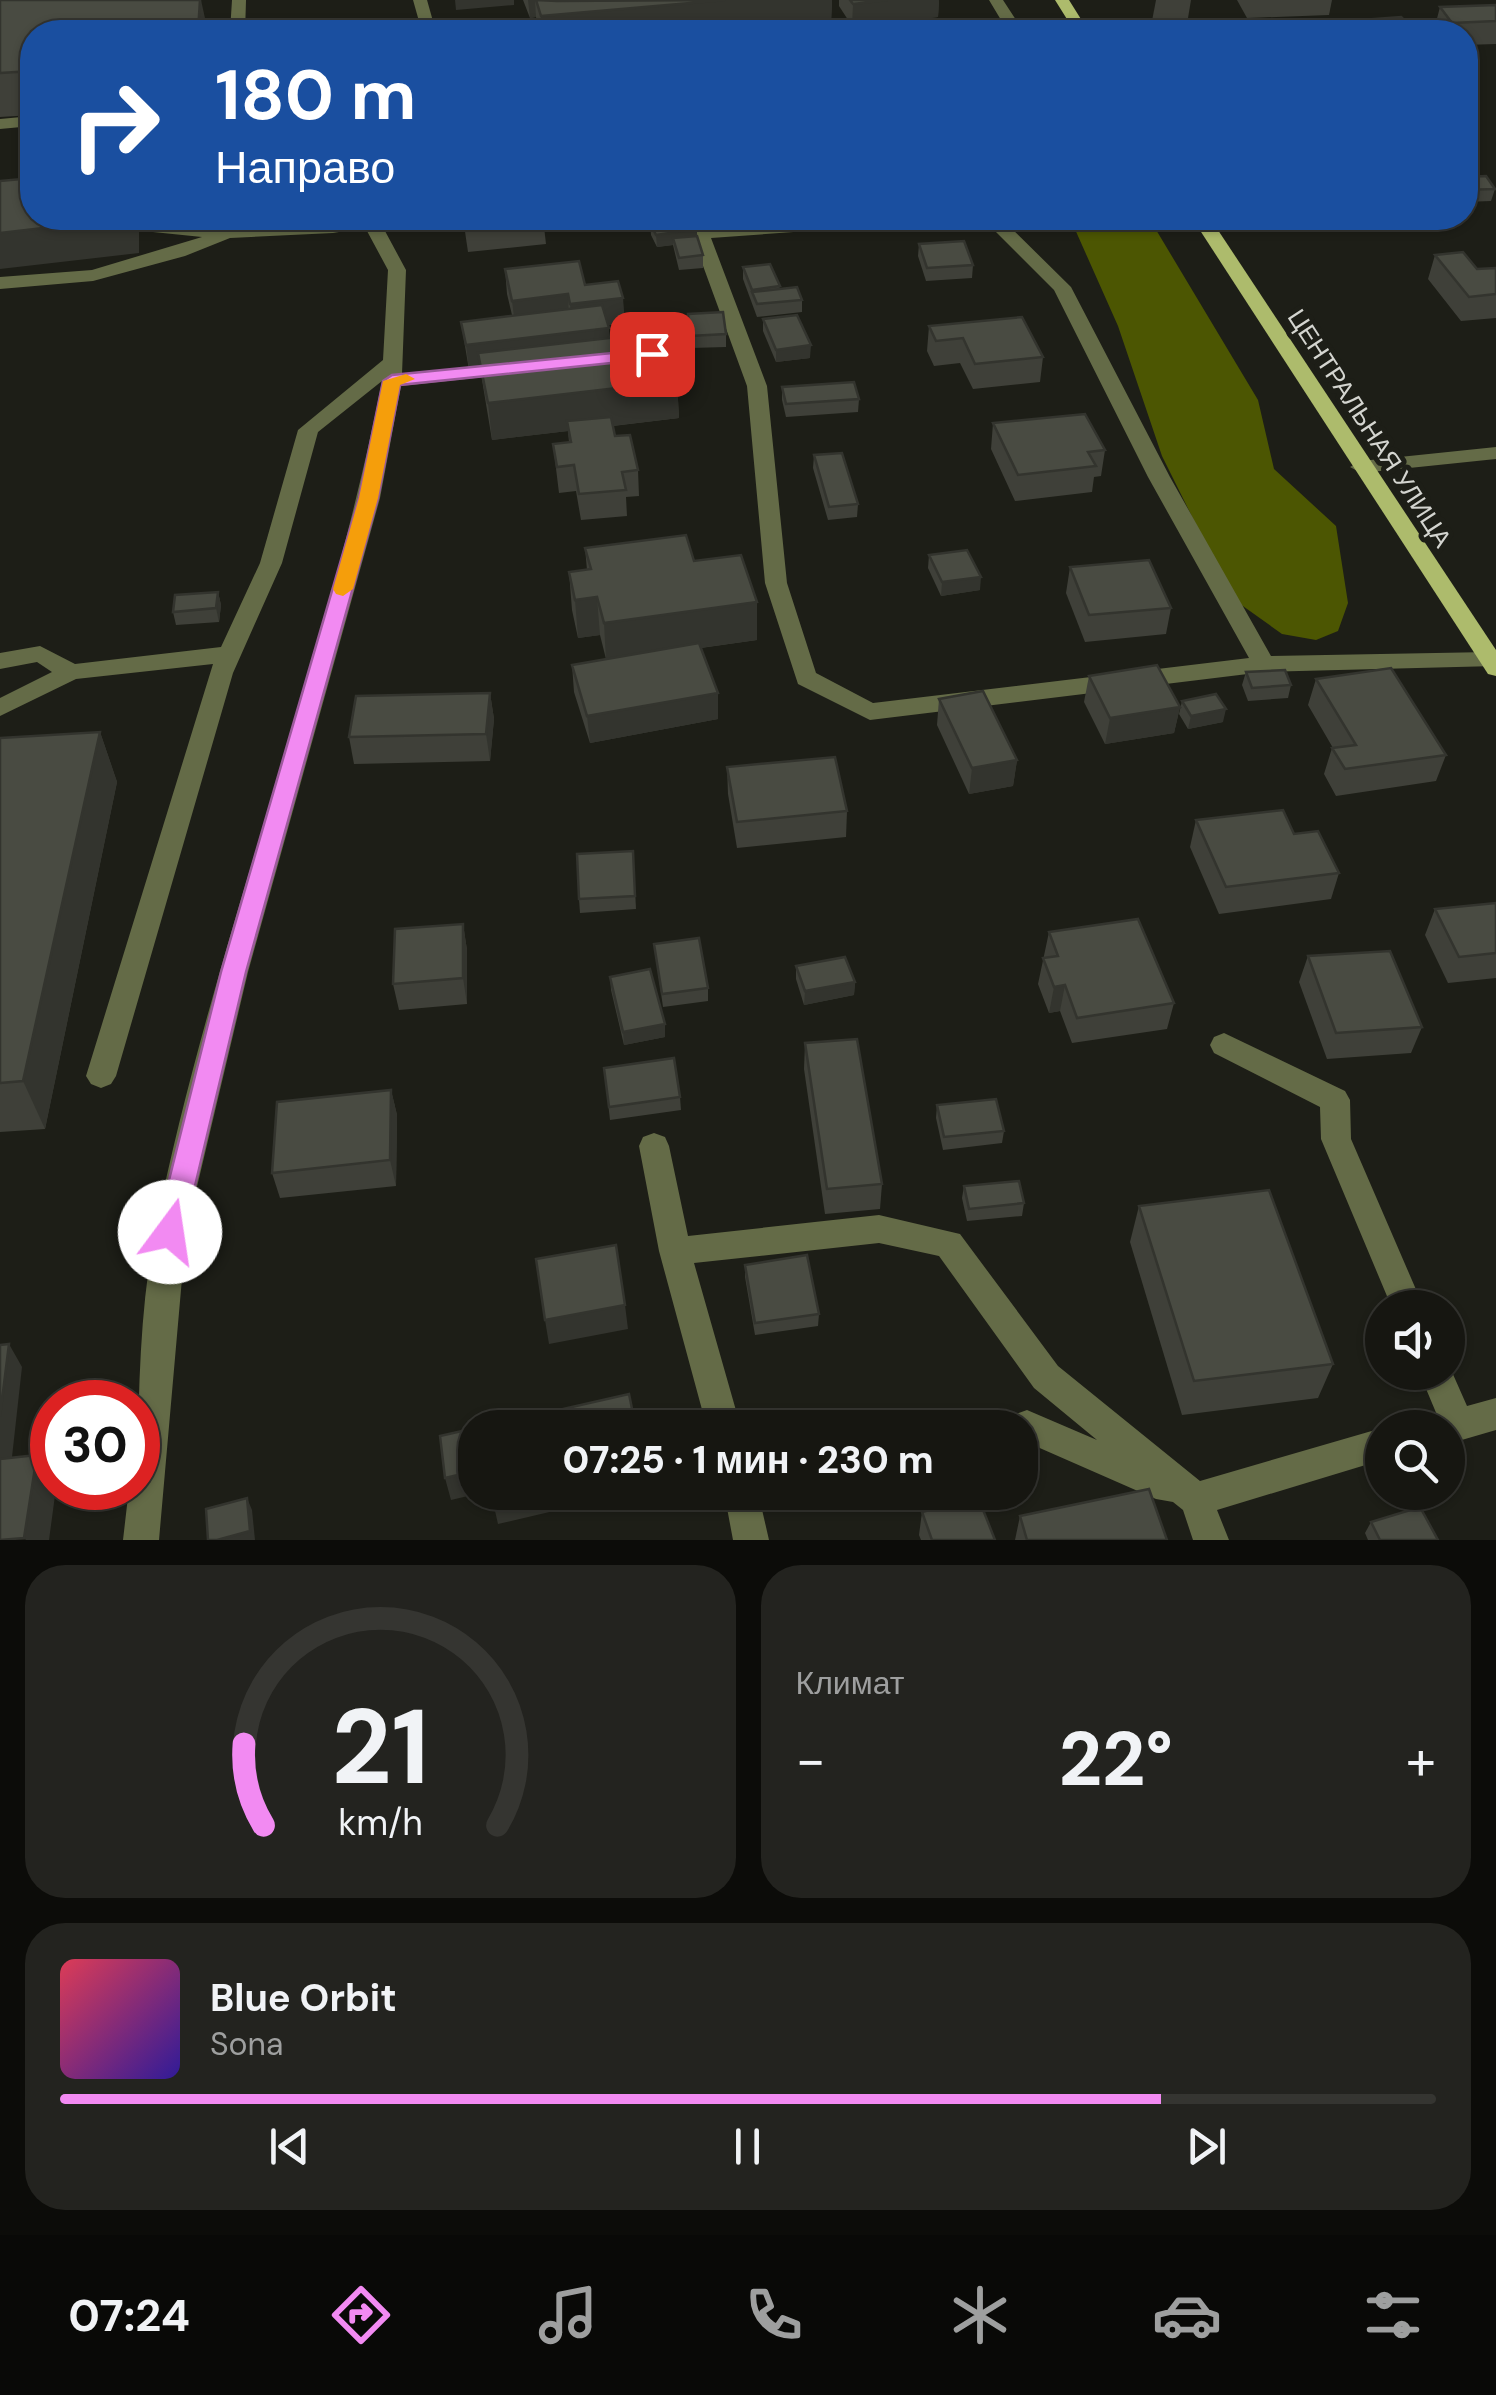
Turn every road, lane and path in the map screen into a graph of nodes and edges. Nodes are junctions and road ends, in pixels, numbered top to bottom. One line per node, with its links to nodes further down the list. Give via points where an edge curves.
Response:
1 (186, 230): 7 (street)
2 (291, 230): 7 (street)
3 (376, 230): 10 (street, via 398,270)
4 (744, 230): 15 (street, via 700,233 757,386 776,583 806,678 870,712)
5 (1003, 230): 15 (street, via 1062,287)
6 (1209, 230): 12 (main road, ЦЕНТРАЛЬНАЯ УЛИЦА)
7 (227, 233): 8 (street, via 93,274)
8 (0, 283)
9 (541, 366): 10 (street)
10 (392, 371): 13 (street, via 308,430 271,563); 31 (street, via 369,498 234,972 170,1232)
11 (1496, 453): 12 (street)
12 (1361, 467): 16 (main road, ЦЕНТРАЛЬНАЯ УЛИЦА)
13 (230, 654): 17 (street); 20 (street)
14 (0, 661): 17 (street, via 40,654)
15 (1264, 664): 16 (street)
16 (1493, 664)
17 (72, 672): 18 (street)
18 (0, 708)
19 (1224, 1045): 23 (street, via 1335,1100 1336,1139)
20 (101, 1076)
21 (654, 1146): 22 (street)
22 (674, 1251): 24 (street); 29 (street, via 879,1229 949,1244 1046,1378)
23 (1400, 1290)
24 (719, 1410)
25 (1496, 1414): 26 (street)
26 (1465, 1422)
27 (1038, 1431): 29 (street)
28 (1365, 1449): 29 (street)
29 (1196, 1499): 33 (street)
30 (745, 1510): 32 (street)
31 (141, 1540)
32 (751, 1540)
33 (1211, 1540)

